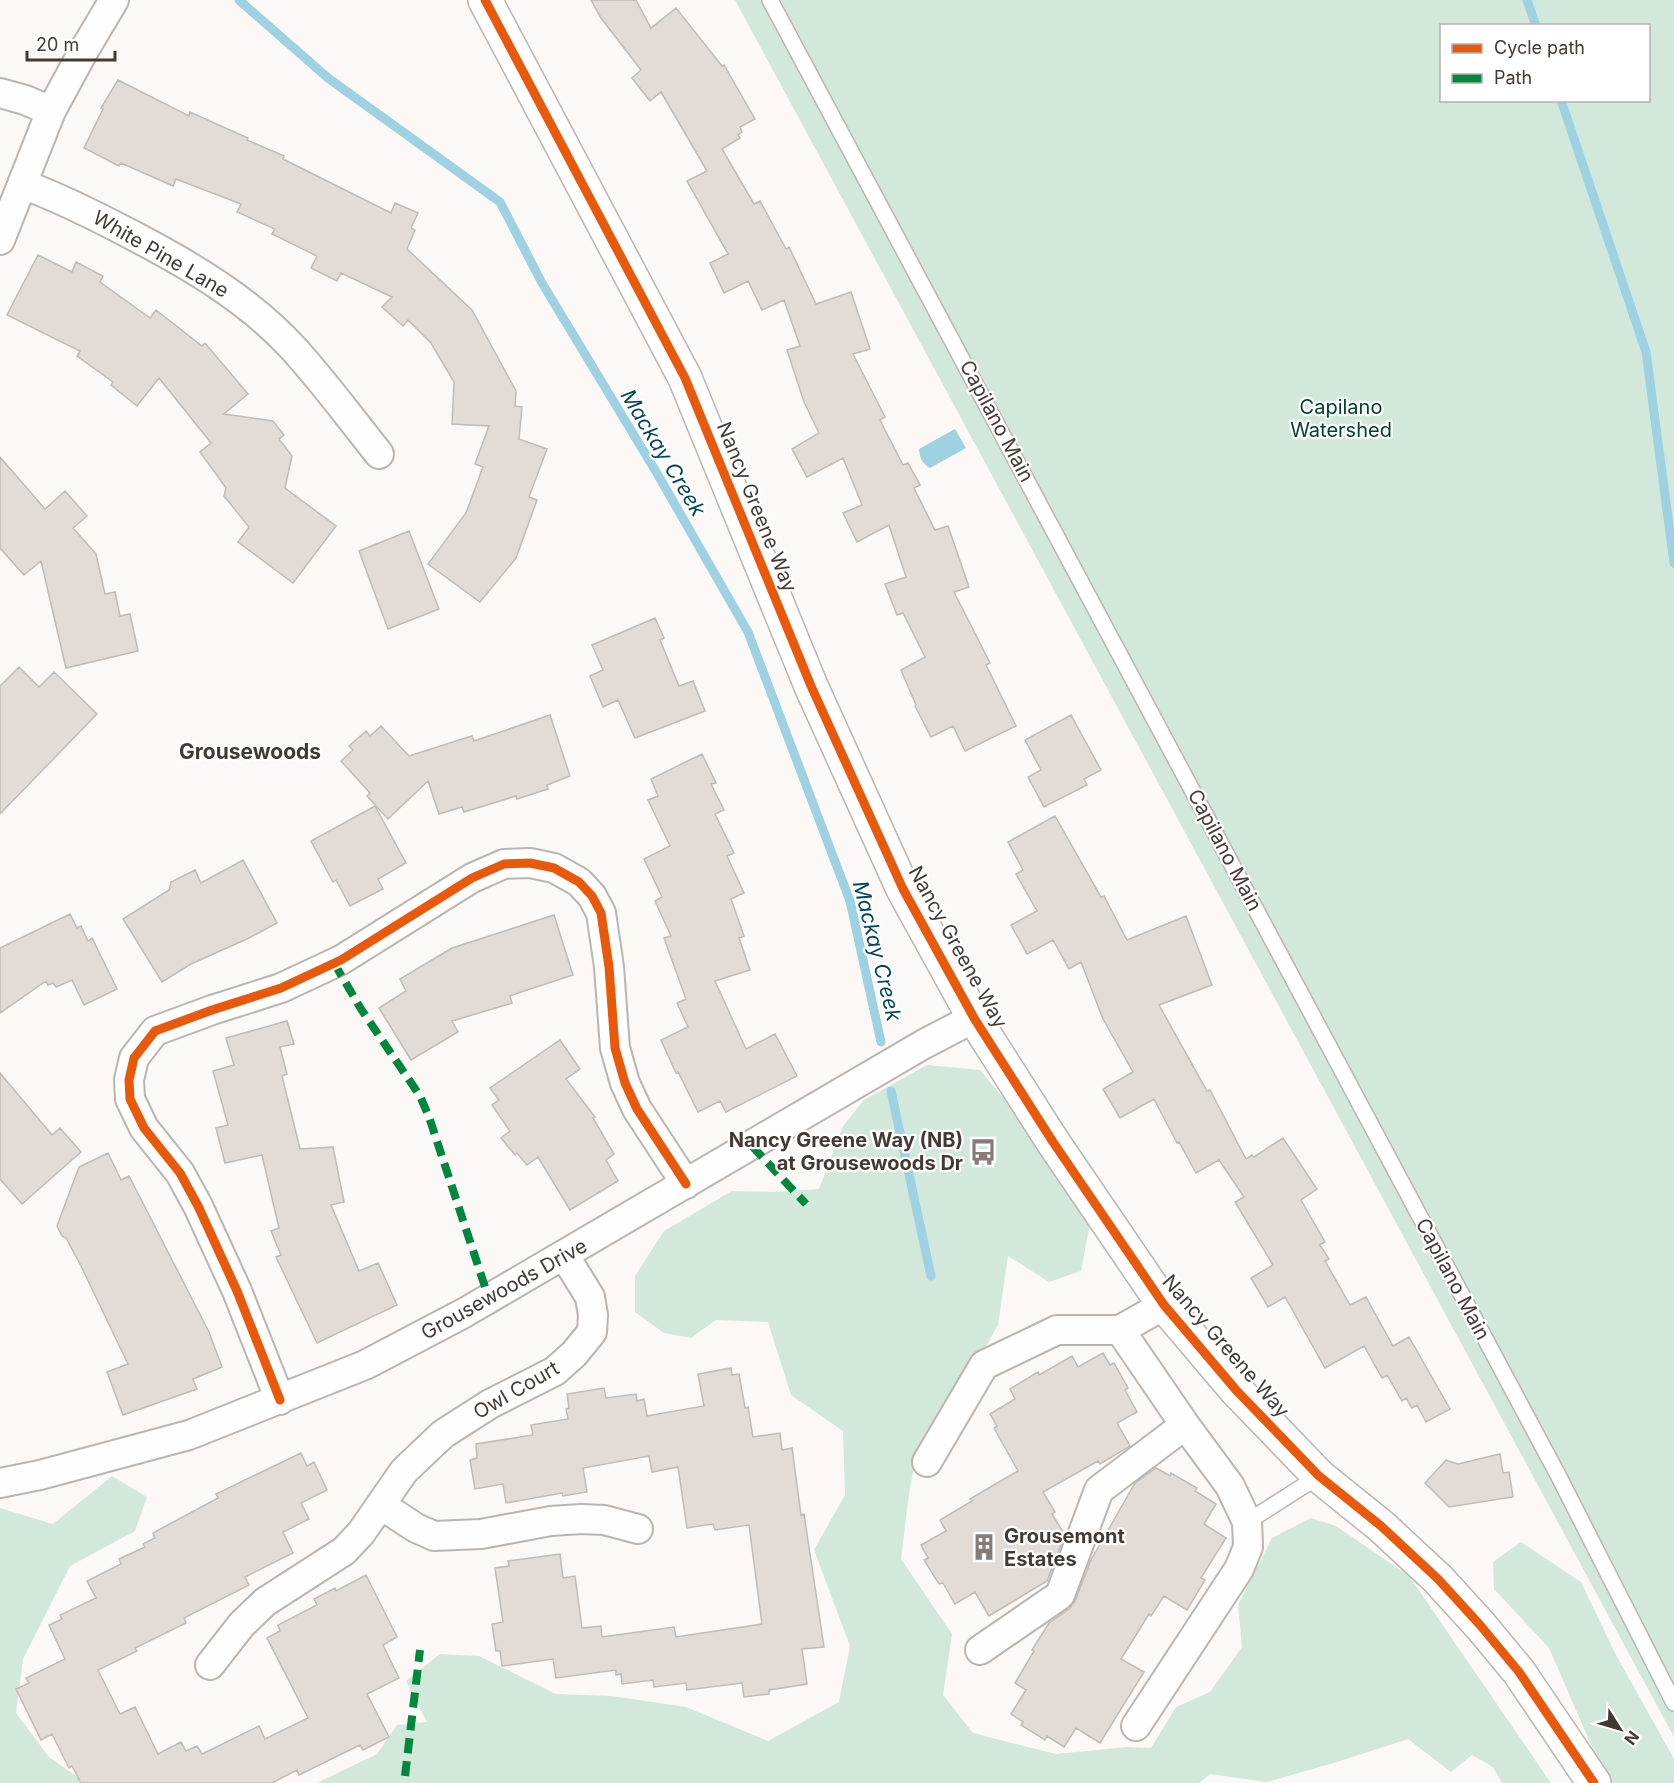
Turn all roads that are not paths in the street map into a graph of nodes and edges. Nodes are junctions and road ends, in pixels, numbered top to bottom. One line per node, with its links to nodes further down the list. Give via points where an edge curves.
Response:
1 (114, 0): 5 (street)
2 (485, 0): 9 (street, Nancy Greene Way, via 685,378 821,707 903,889)
3 (770, 0): 24 (lane, Capilano Main, via 1558,1475)
4 (0, 93): 5 (street)
5 (51, 111): 6 (street)
6 (22, 184): 7 (street); 8 (street, White Pine Lane, via 96,216 218,284 293,348)
7 (0, 240)
8 (379, 454)
9 (974, 1018): 10 (street, Grousewoods Drive); 12 (street, Nancy Greene Way)
10 (686, 1184): 11 (street, Grousewoods Drive); 14 (street, via 637,1109 625,1083 615,1048 601,913 579,882 554,868 530,863 504,864 472,878 341,960 281,988 155,1031 134,1058 130,1099 144,1128 180,1173 198,1206)
11 (564, 1255): 14 (street, Grousewoods Drive, via 365,1365); 19 (street, Owl Court, via 590,1297 592,1332 555,1371 490,1404 443,1434 404,1471)
12 (1164, 1305): 13 (street); 17 (street, Nancy Greene Way, via 1236,1390)
13 (1120, 1330): 15 (street); 16 (street, via 1057,1330 984,1365)
14 (280, 1400): 18 (street, Grousewoods Drive, via 189,1435)
15 (1185, 1425): 20 (street, via 1230,1486); 22 (street, via 1099,1490 1060,1595)
16 (927, 1462)
17 (1319, 1476): 20 (lane); 26 (street, Nancy Greene Way, via 1438,1579 1480,1625 1519,1672)
18 (0, 1484)
19 (381, 1505): 21 (street, via 434,1536 481,1534 581,1519); 23 (street, Owl Court, via 344,1551 265,1602)
20 (1247, 1522): 25 (street, via 1248,1547 1239,1569)
21 (638, 1529)
22 (980, 1650)
23 (210, 1665)
24 (1674, 1703)
25 (1136, 1726)
26 (1594, 1783)

